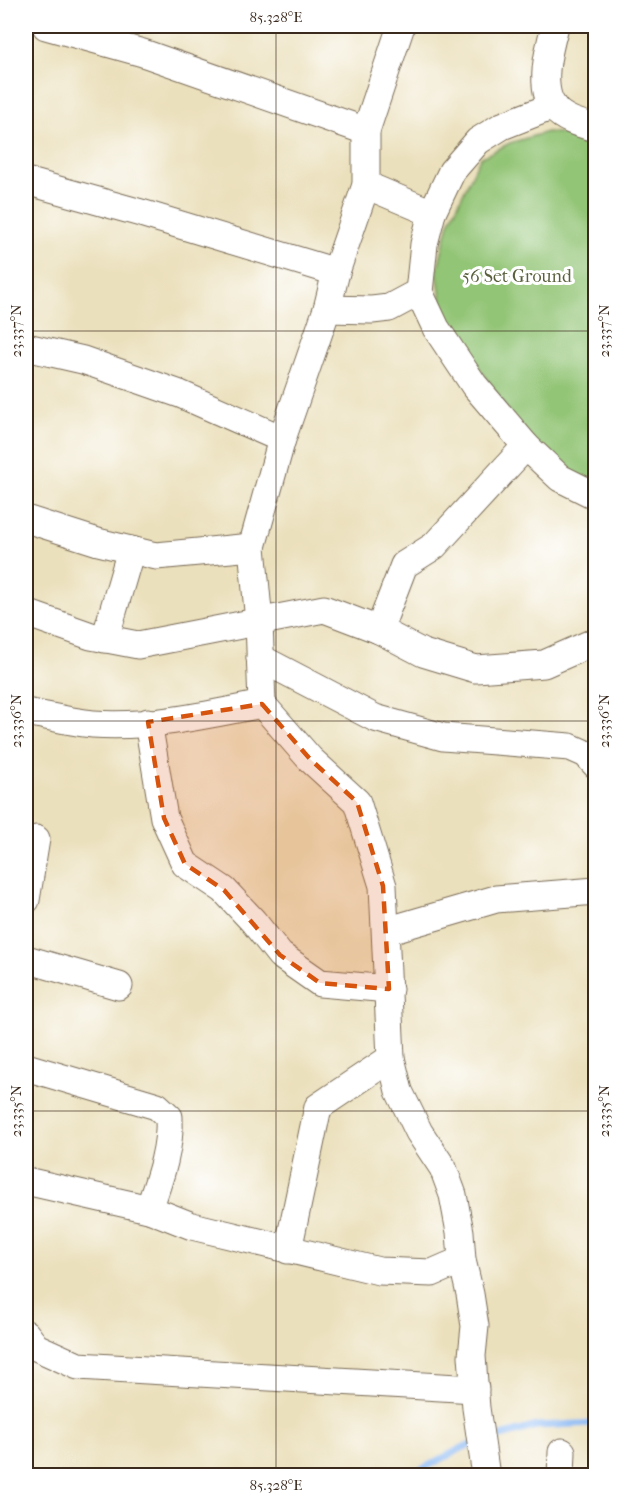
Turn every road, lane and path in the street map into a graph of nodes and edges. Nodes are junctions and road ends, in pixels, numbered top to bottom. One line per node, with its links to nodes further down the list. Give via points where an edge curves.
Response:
1 (46, 26): 6 (street, via 142,53)
2 (401, 26): 6 (street)
3 (555, 26): 4 (street, via 546,65)
4 (553, 106): 5 (street, via 568,119); 9 (street, via 502,126 478,141 452,171)
5 (596, 128)
6 (366, 131): 8 (street)
7 (26, 181): 10 (street)
8 (366, 185): 9 (street); 10 (street)
9 (432, 213): 11 (street)
10 (336, 272): 12 (street)
11 (418, 292): 12 (street, via 389,308); 15 (street, via 436,328 474,385)
12 (327, 309): 14 (street)
13 (26, 347): 14 (street, via 83,360)
14 (282, 439): 18 (street)
15 (526, 446): 16 (street, via 561,478); 22 (street, via 434,546 404,565)
16 (596, 496)
17 (26, 519): 19 (street)
18 (252, 547): 19 (street, via 156,556); 21 (street)
19 (131, 550): 23 (street)
20 (26, 613): 23 (street)
21 (259, 622): 22 (street, via 324,609); 23 (street, via 138,645); 25 (street)
22 (379, 630): 24 (street, via 423,653 476,669 544,664)
23 (105, 639)
24 (596, 641)
25 (260, 658): 26 (street); 29 (street, via 375,718 443,737 570,747 586,754)
26 (262, 704): 28 (street, via 202,717); 33 (street, via 310,759 357,802 383,886)
27 (26, 712): 28 (street, via 93,724)
28 (148, 722): 36 (street, via 164,818 185,864 224,890 280,955 320,984)
29 (596, 765)
30 (36, 839): 32 (street)
31 (596, 891): 33 (street, via 496,899)
32 (26, 900)
33 (386, 931): 36 (street)
34 (26, 958): 35 (street)
35 (119, 986)
36 (389, 989): 37 (street)
37 (391, 1058): 41 (street, via 318,1107); 42 (street, via 399,1091 450,1186)
38 (26, 1067): 40 (street, via 157,1106 169,1117 161,1173)
39 (26, 1181): 40 (street)
40 (149, 1209): 41 (street, via 192,1226)
41 (288, 1250): 42 (street, via 379,1271 432,1273)
42 (462, 1260): 44 (street, via 475,1326)
43 (26, 1335): 44 (street, via 36,1347 78,1366)
44 (475, 1399): 45 (street)
45 (486, 1476)

